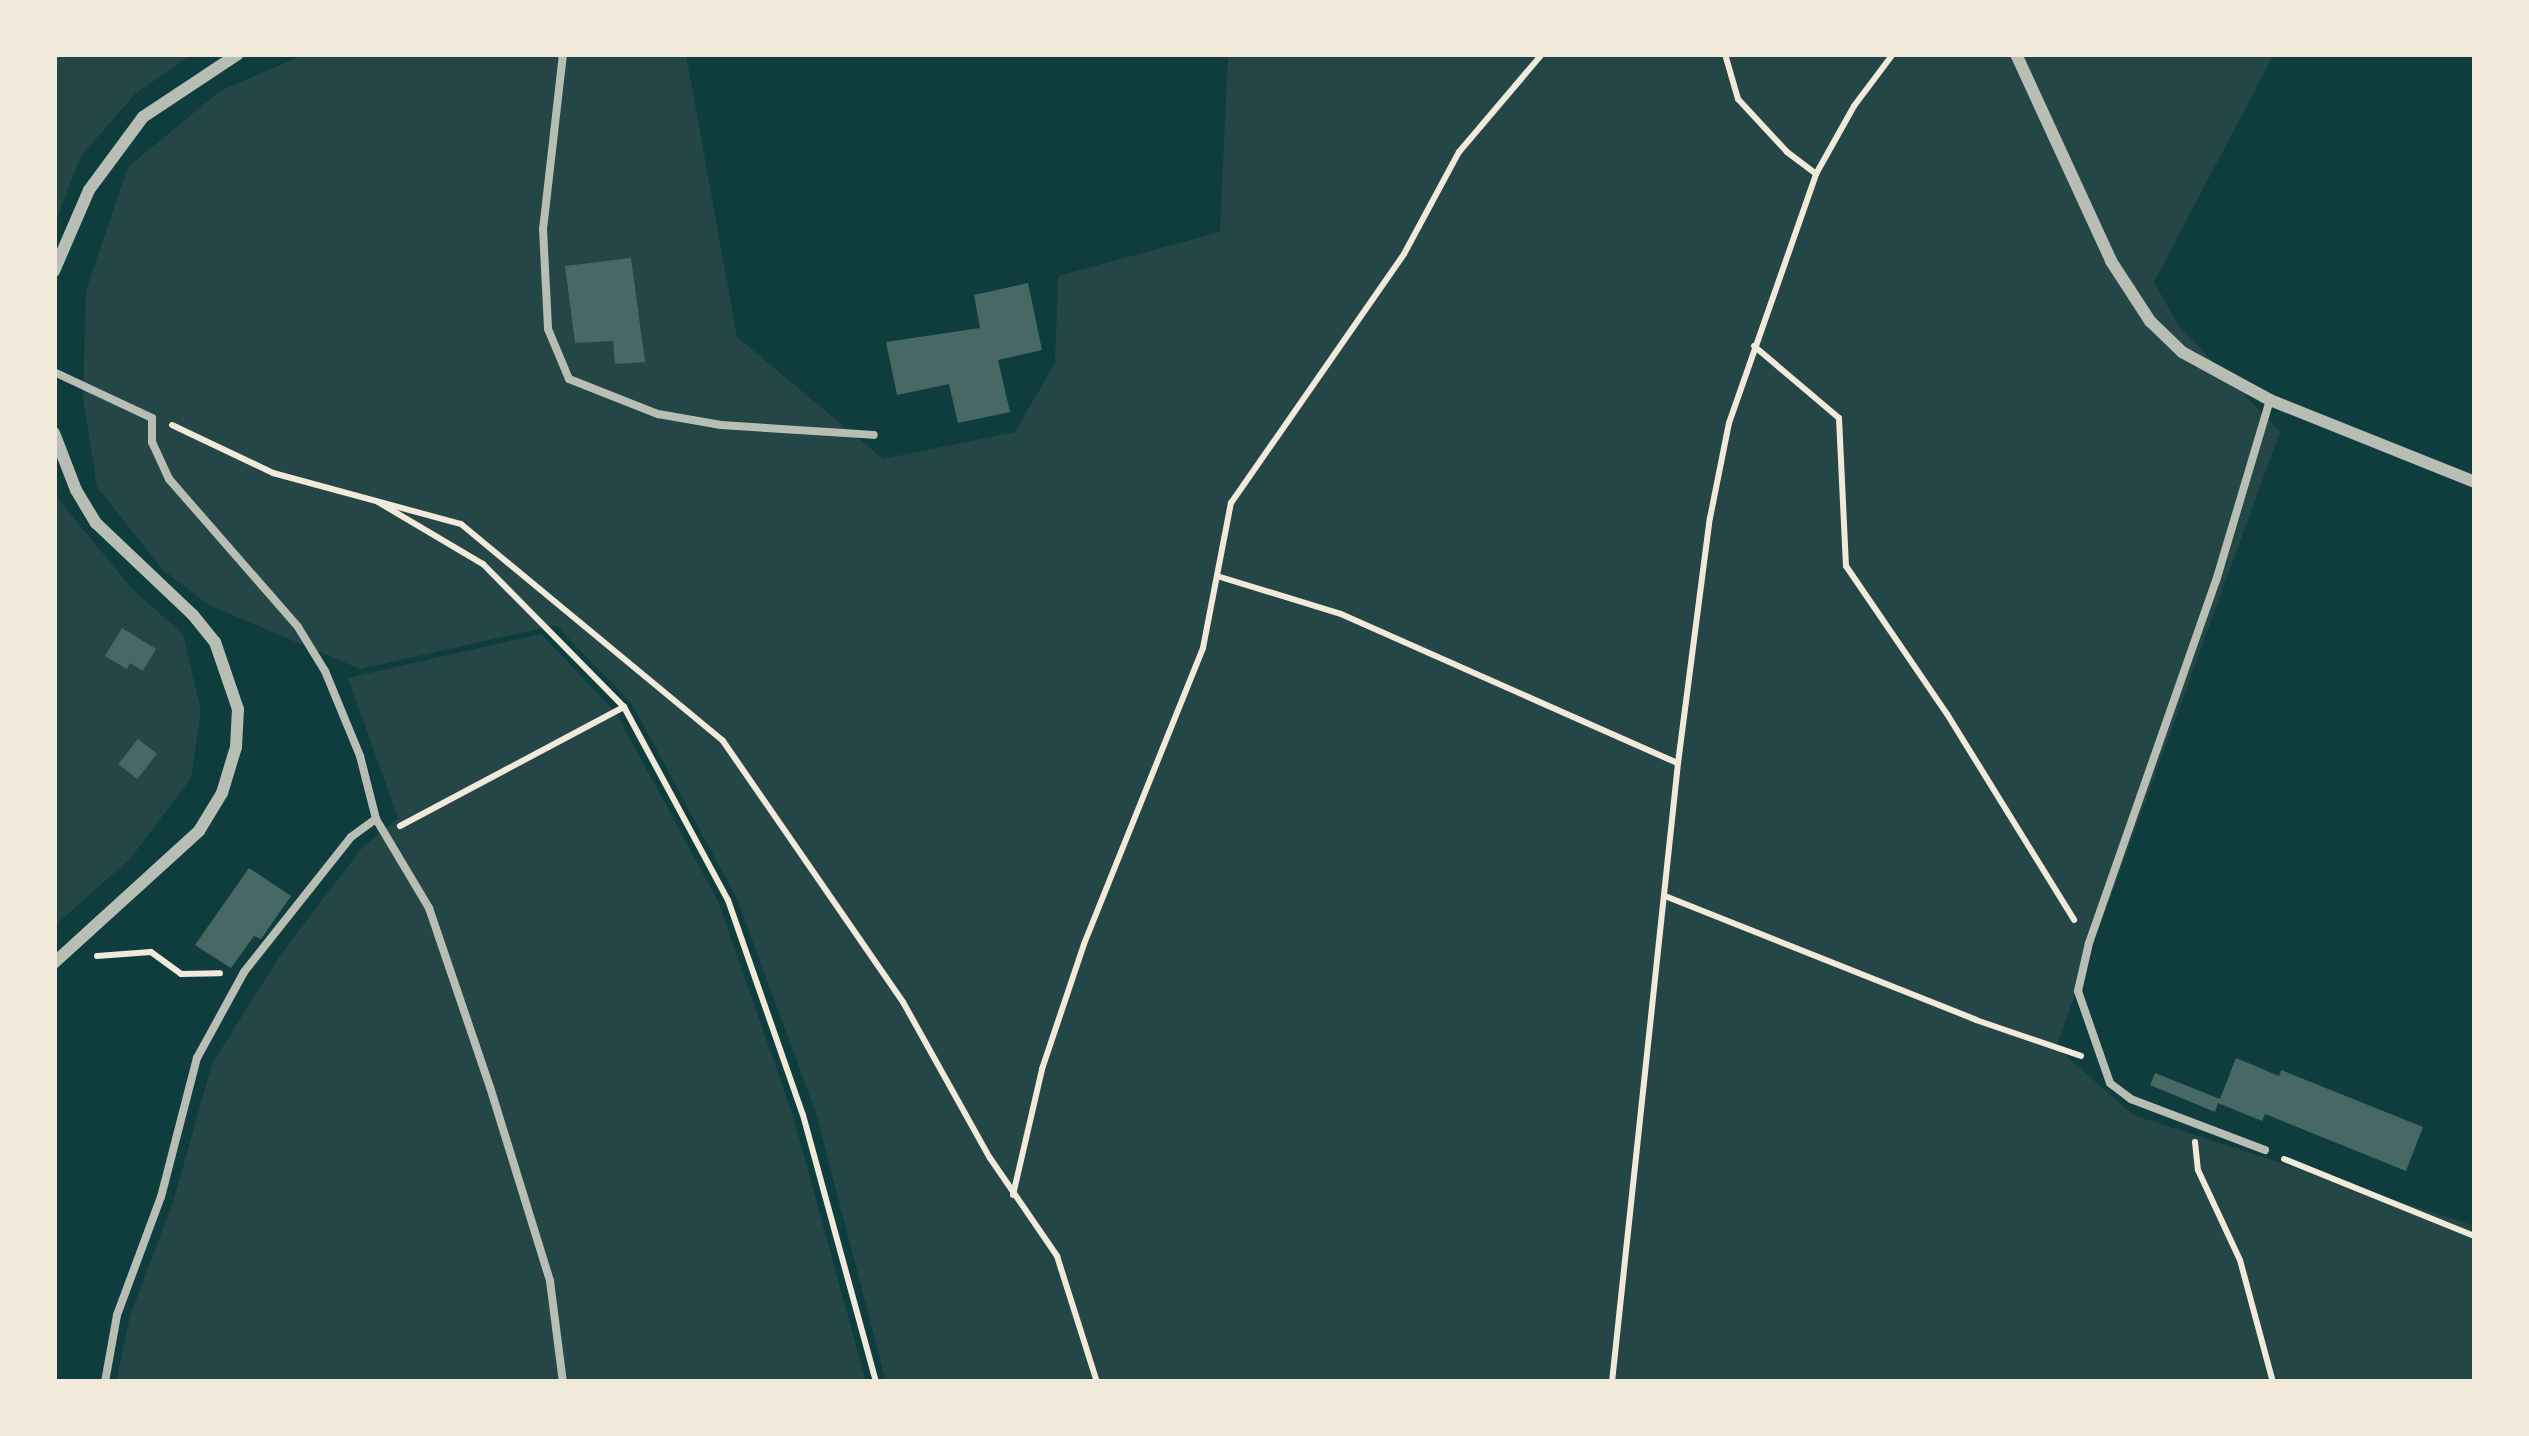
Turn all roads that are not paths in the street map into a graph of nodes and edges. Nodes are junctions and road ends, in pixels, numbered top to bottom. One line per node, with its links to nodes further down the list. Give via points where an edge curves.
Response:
1 (238, 54): 4 (street, via 142,117 88,190)
2 (563, 54): 8 (lane, via 543,230 548,329 569,379 658,414)
3 (2016, 54): 6 (street, via 2111,261 2150,320 2182,352)
4 (54, 272)
5 (54, 372): 10 (lane, via 152,418 152,442 169,479 298,627 325,670)
6 (2270, 400): 9 (street); 12 (lane, via 2078,991 2110,1083 2131,1099)
7 (54, 433): 11 (street, via 96,523 214,642 238,709 223,793 199,831)
8 (874, 435)
9 (2475, 482)
10 (376, 819): 13 (lane, via 351,837 244,972 197,1058); 14 (lane, via 429,908 521,1181 550,1281)
11 (55, 960)
12 (2265, 1150)
13 (105, 1382)
14 (563, 1382)

